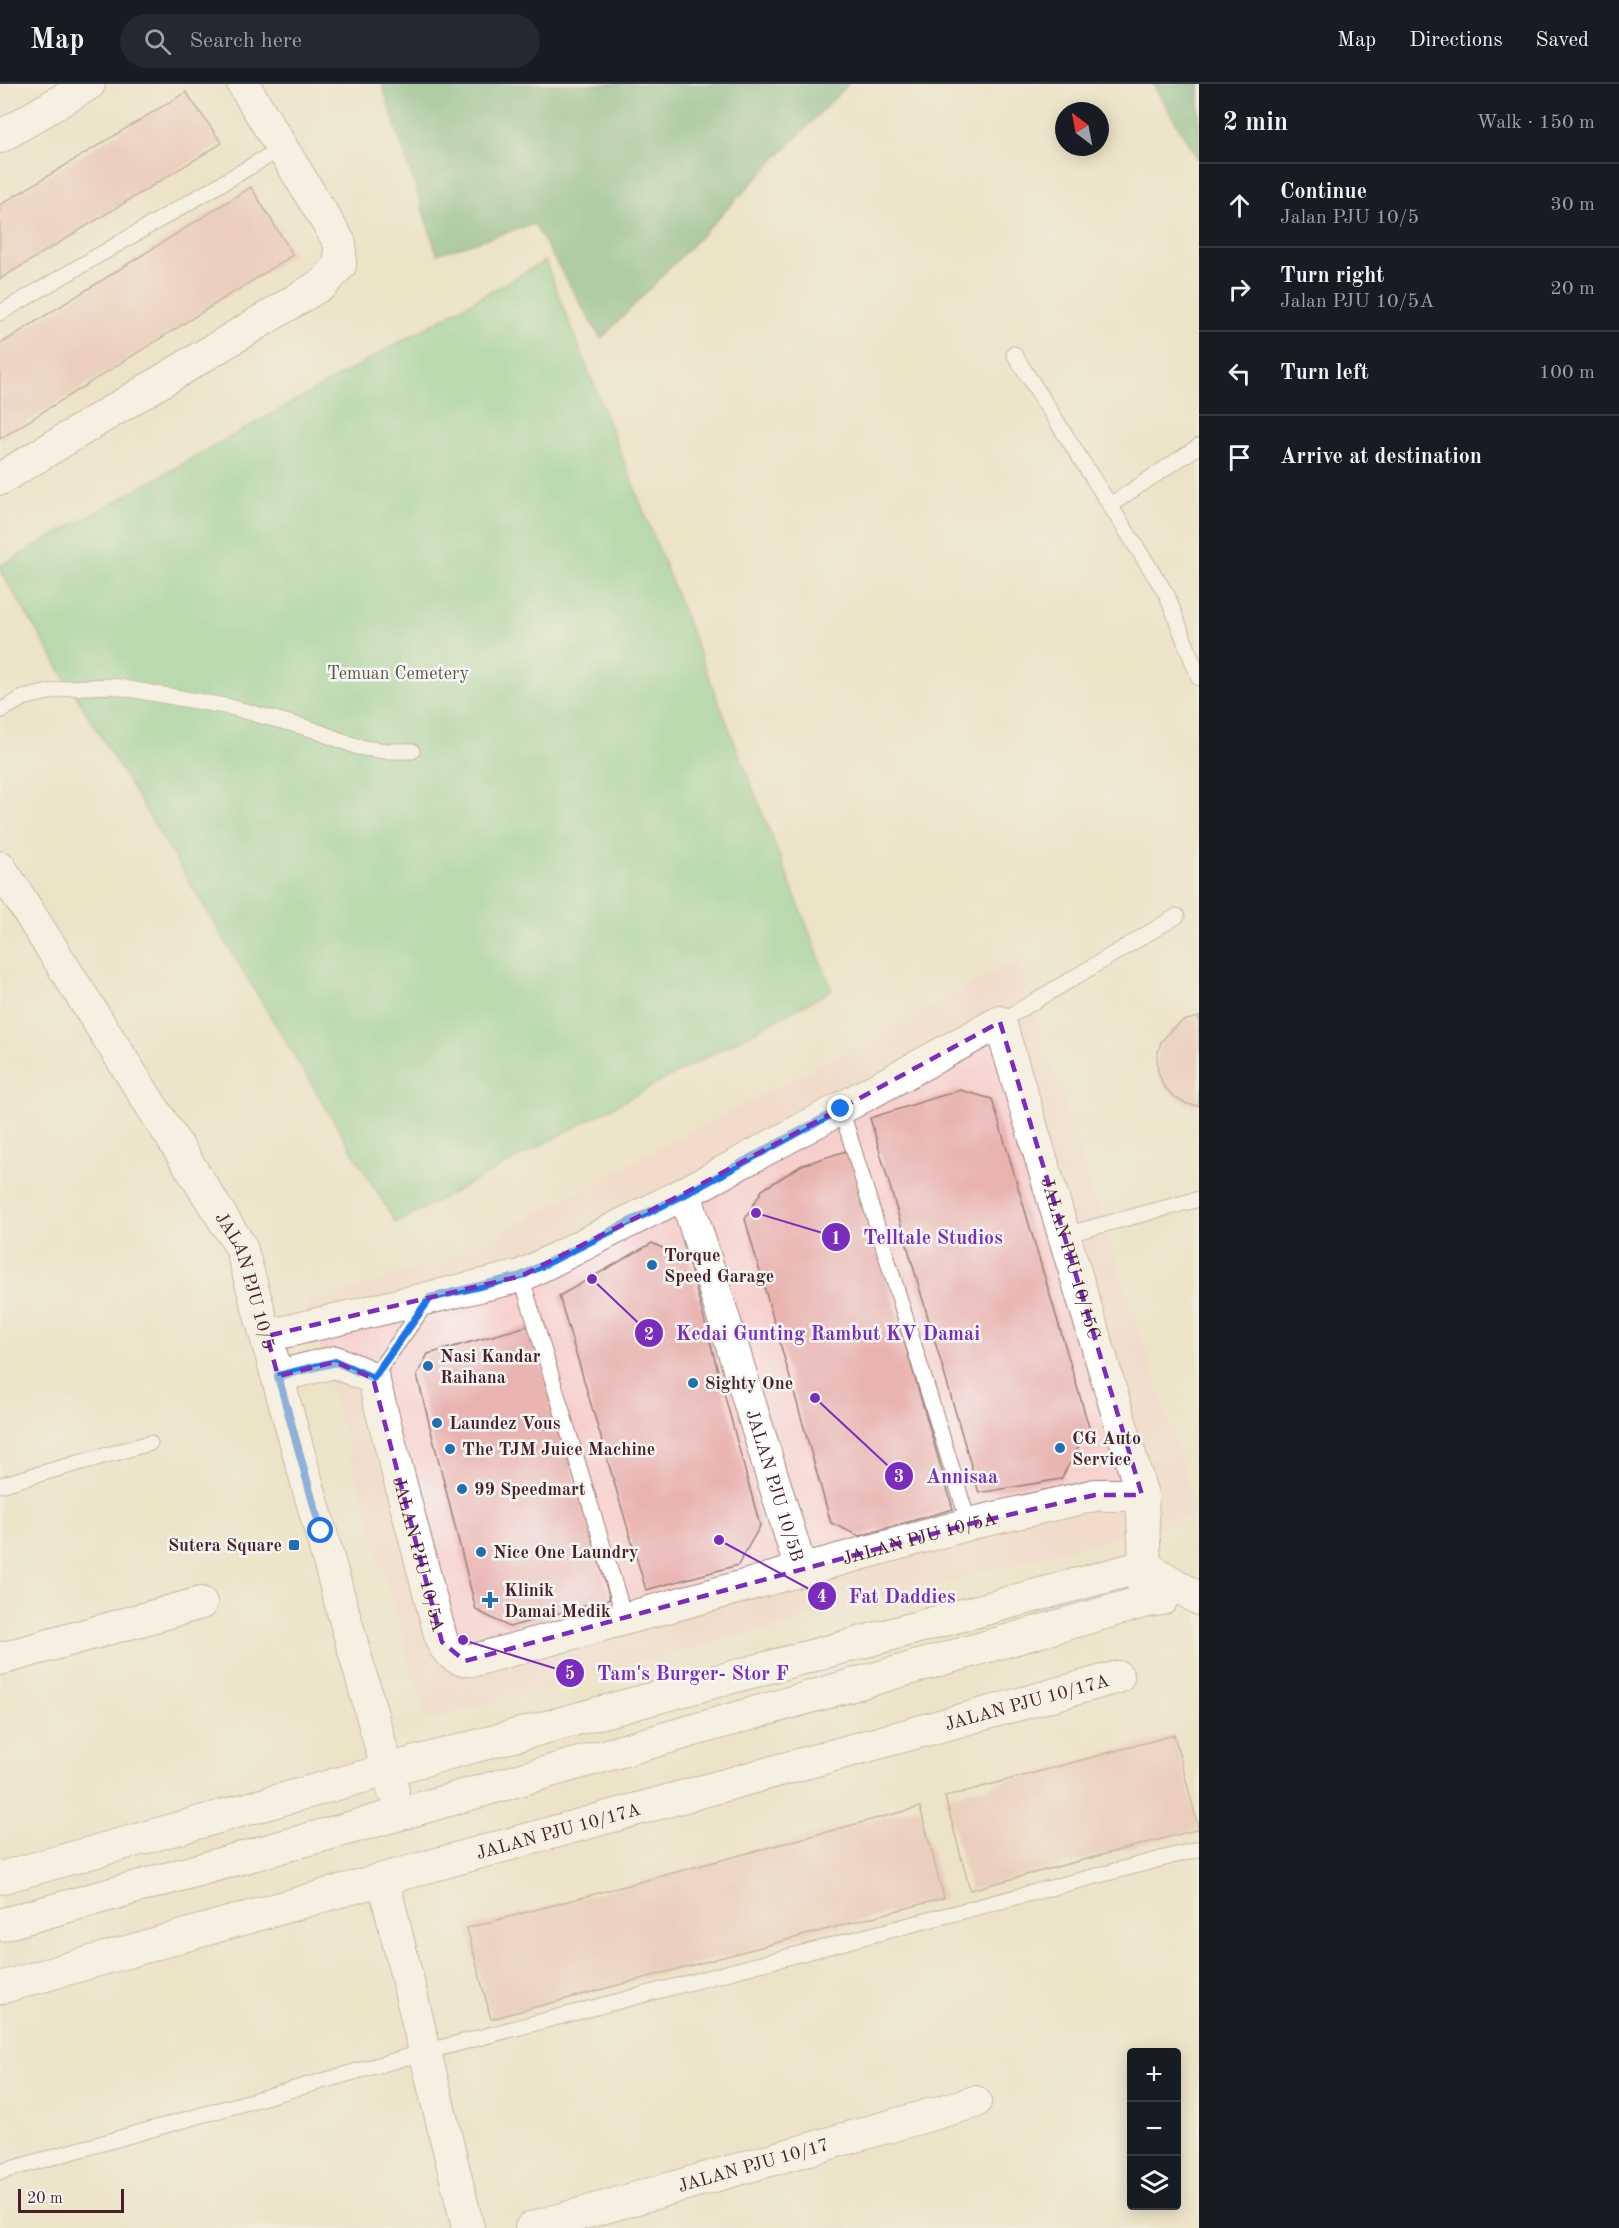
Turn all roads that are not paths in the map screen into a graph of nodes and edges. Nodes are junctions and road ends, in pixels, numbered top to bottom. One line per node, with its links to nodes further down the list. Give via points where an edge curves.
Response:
1 (89, 84): 3 (street)
2 (243, 84): 4 (street)
3 (0, 137)
4 (282, 148): 5 (lane); 8 (street, via 340,243 340,265 324,283)
5 (0, 313)
6 (1014, 354): 9 (lane)
7 (1199, 446): 9 (lane)
8 (0, 479)
9 (1110, 505): 10 (lane, via 1167,595)
10 (1199, 678)
11 (0, 711): 12 (lane, via 23,698 67,688 112,686 230,707 358,747)
12 (412, 751)
13 (0, 867): 22 (street, JALAN PJU 10/5, via 241,1247)
14 (1177, 916): 15 (lane)
15 (1000, 1022): 16 (street); 19 (street, JALAN PJU 10/15C)
16 (841, 1109): 17 (street); 28 (lane)
17 (685, 1194): 20 (street); 30 (street, JALAN PJU 10/5B)
18 (1199, 1199): 19 (lane)
19 (1064, 1235): 27 (street, JALAN PJU 10/15C)
20 (521, 1276): 21 (street); 34 (lane)
21 (430, 1298): 22 (street); 24 (lane)
22 (267, 1336): 23 (street, JALAN PJU 10/5)
23 (278, 1376): 24 (street, via 336,1362); 37 (street, JALAN PJU 10/5)
24 (373, 1378): 34 (street, JALAN PJU 10/5A, via 447,1651 455,1658 475,1660)
25 (150, 1443): 26 (lane)
26 (0, 1485)
27 (1142, 1495): 28 (street, JALAN PJU 10/5A, via 1095,1495); 29 (street, JALAN PJU 10/15C)
28 (969, 1524): 30 (street, JALAN PJU 10/5A)
29 (1144, 1566): 31 (street); 32 (street, JALAN PJU 10/15C); 37 (street)
30 (801, 1570): 34 (street, JALAN PJU 10/5A)
31 (1196, 1597): 32 (street)
32 (1143, 1602): 38 (street)
33 (201, 1603): 35 (street)
34 (625, 1619)
35 (0, 1659)
36 (1118, 1677): 41 (street, JALAN PJU 10/17A)
37 (387, 1770): 38 (street, JALAN PJU 10/5); 40 (street)
38 (400, 1814): 42 (street)
39 (1199, 1849): 44 (lane)
40 (0, 1878)
41 (382, 1879): 43 (street, JALAN PJU 10/17A); 44 (street)
42 (0, 1925)
43 (0, 1988)
44 (425, 2052): 46 (lane); 47 (street)
45 (975, 2102): 48 (street, JALAN PJU 10/17)
46 (0, 2172)
47 (468, 2228)
48 (531, 2228)

